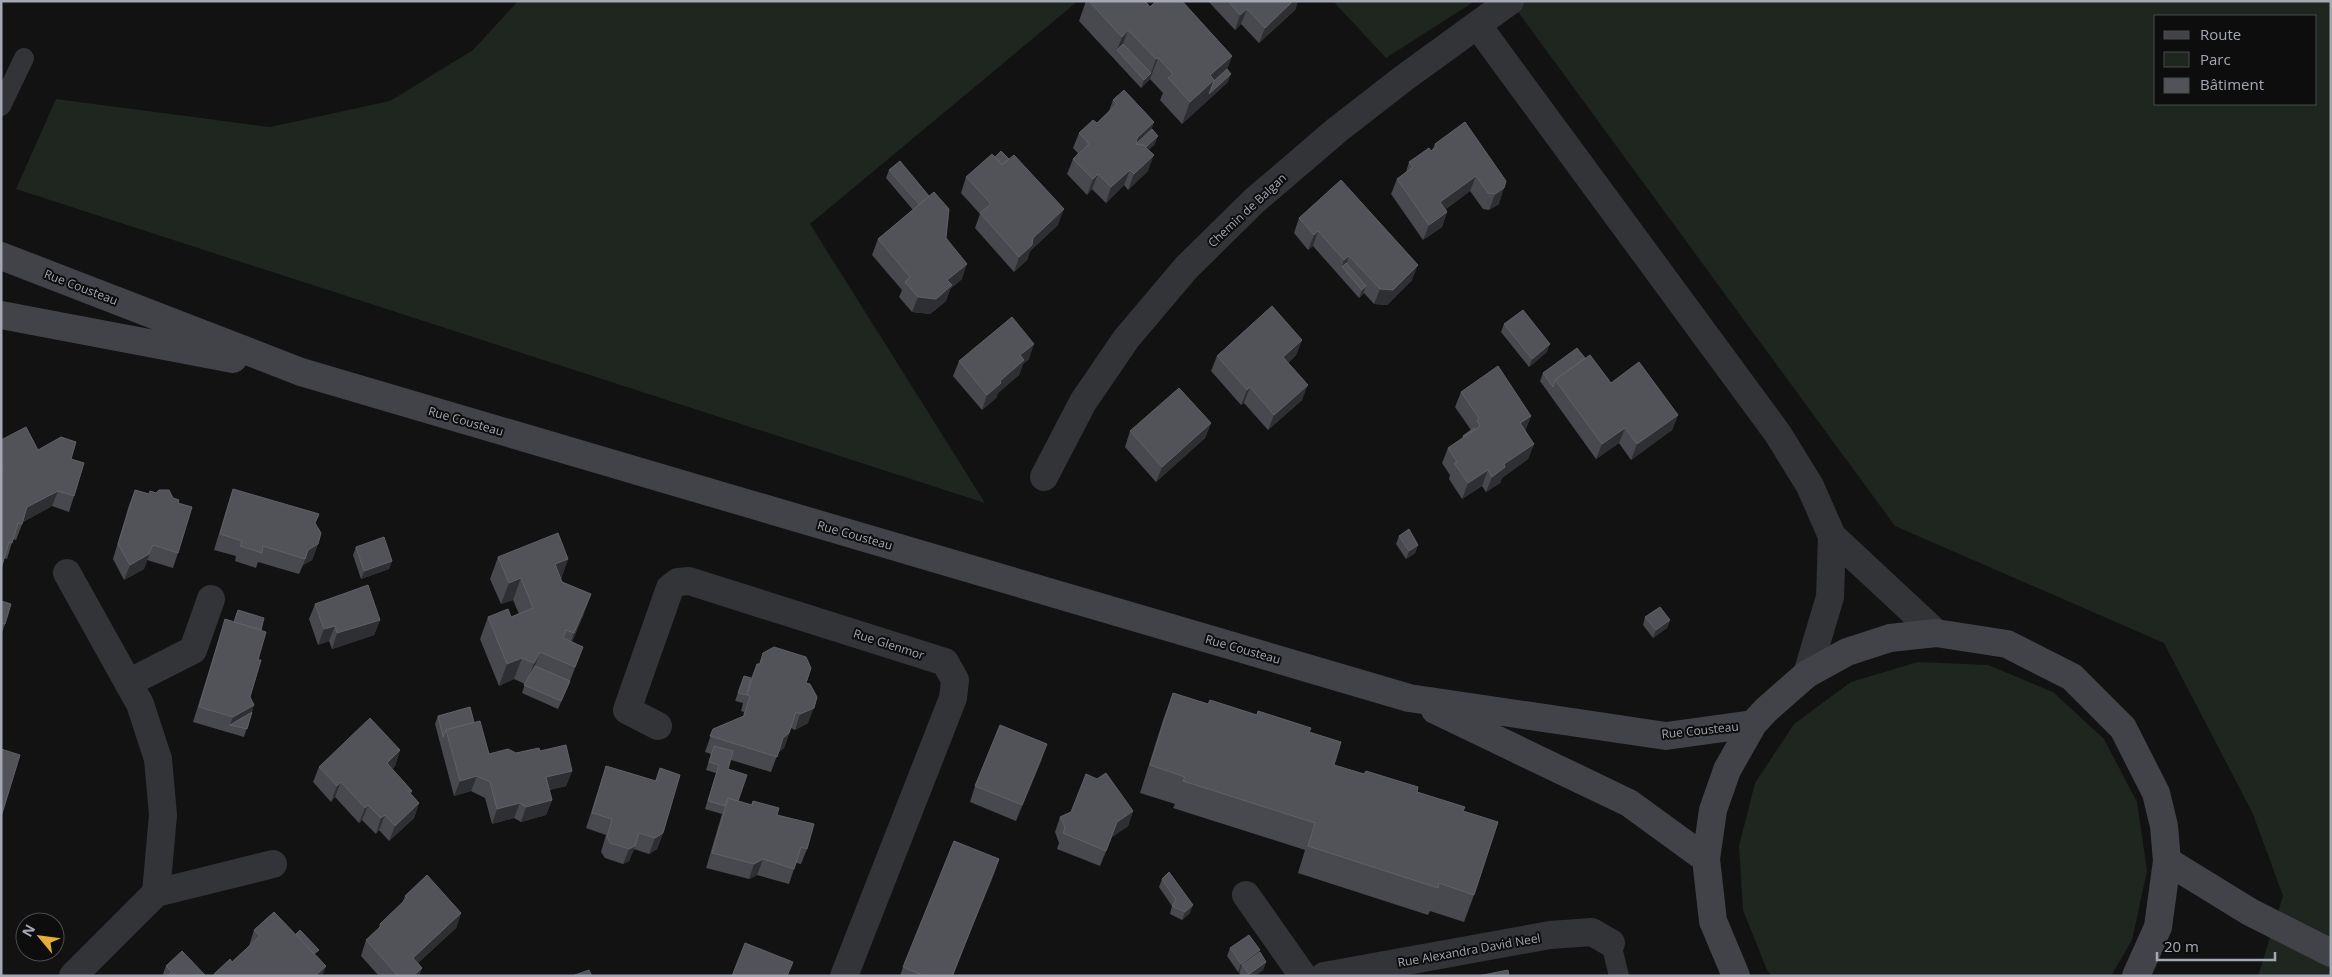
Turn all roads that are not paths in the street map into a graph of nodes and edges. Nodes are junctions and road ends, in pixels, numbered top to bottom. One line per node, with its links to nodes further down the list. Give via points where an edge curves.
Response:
1 (1510, 1): 2 (street, Chemin de Balgan)
2 (1478, 26): 8 (street, Chemin de Balgan, via 1337,130 1254,201 1186,268 1126,339 1083,402); 9 (street, via 1778,434 1810,486)
3 (24, 58): 4 (lane)
4 (1, 106)
5 (1, 256): 7 (main road, Rue Cousteau)
6 (1, 314): 7 (main road, Rue Cousteau)
7 (301, 372): 15 (main road, Rue Cousteau)
8 (1044, 476)
9 (1832, 536): 12 (street); 13 (street, via 1830,597)
10 (67, 573): 14 (street)
11 (211, 599): 14 (street, via 193,650)
12 (1936, 633): 13 (main road, via 1890,638 1847,652); 19 (main road, via 2007,644 2072,677 2123,728 2156,793 2164,826)
13 (1807, 674): 16 (main road)
14 (128, 683): 21 (street, via 140,704 158,759 163,815)
15 (1409, 698): 16 (main road, Rue Cousteau, via 1666,736); 18 (main road, Rue Cousteau, via 1629,803)
16 (1753, 724): 18 (main road, via 1727,770 1713,810)
17 (658, 726): 26 (street, Rue Glenmor, via 627,710 670,588 678,582 689,581 945,662 955,680 953,698)
18 (1706, 859): 30 (main road, via 1713,921)
19 (2167, 861): 24 (main road, via 2250,912); 31 (main road, via 2158,927)
20 (273, 864): 21 (street)
21 (156, 893): 25 (street)
22 (1246, 895): 27 (street)
23 (1611, 943): 28 (street, Rue Alexandra David Neel, via 1592,932 1550,935); 29 (lane)
24 (2331, 953)
25 (73, 976)
26 (844, 976)
27 (1303, 976)
28 (1324, 976)
29 (1619, 976)
30 (1736, 976)
31 (2136, 976)

